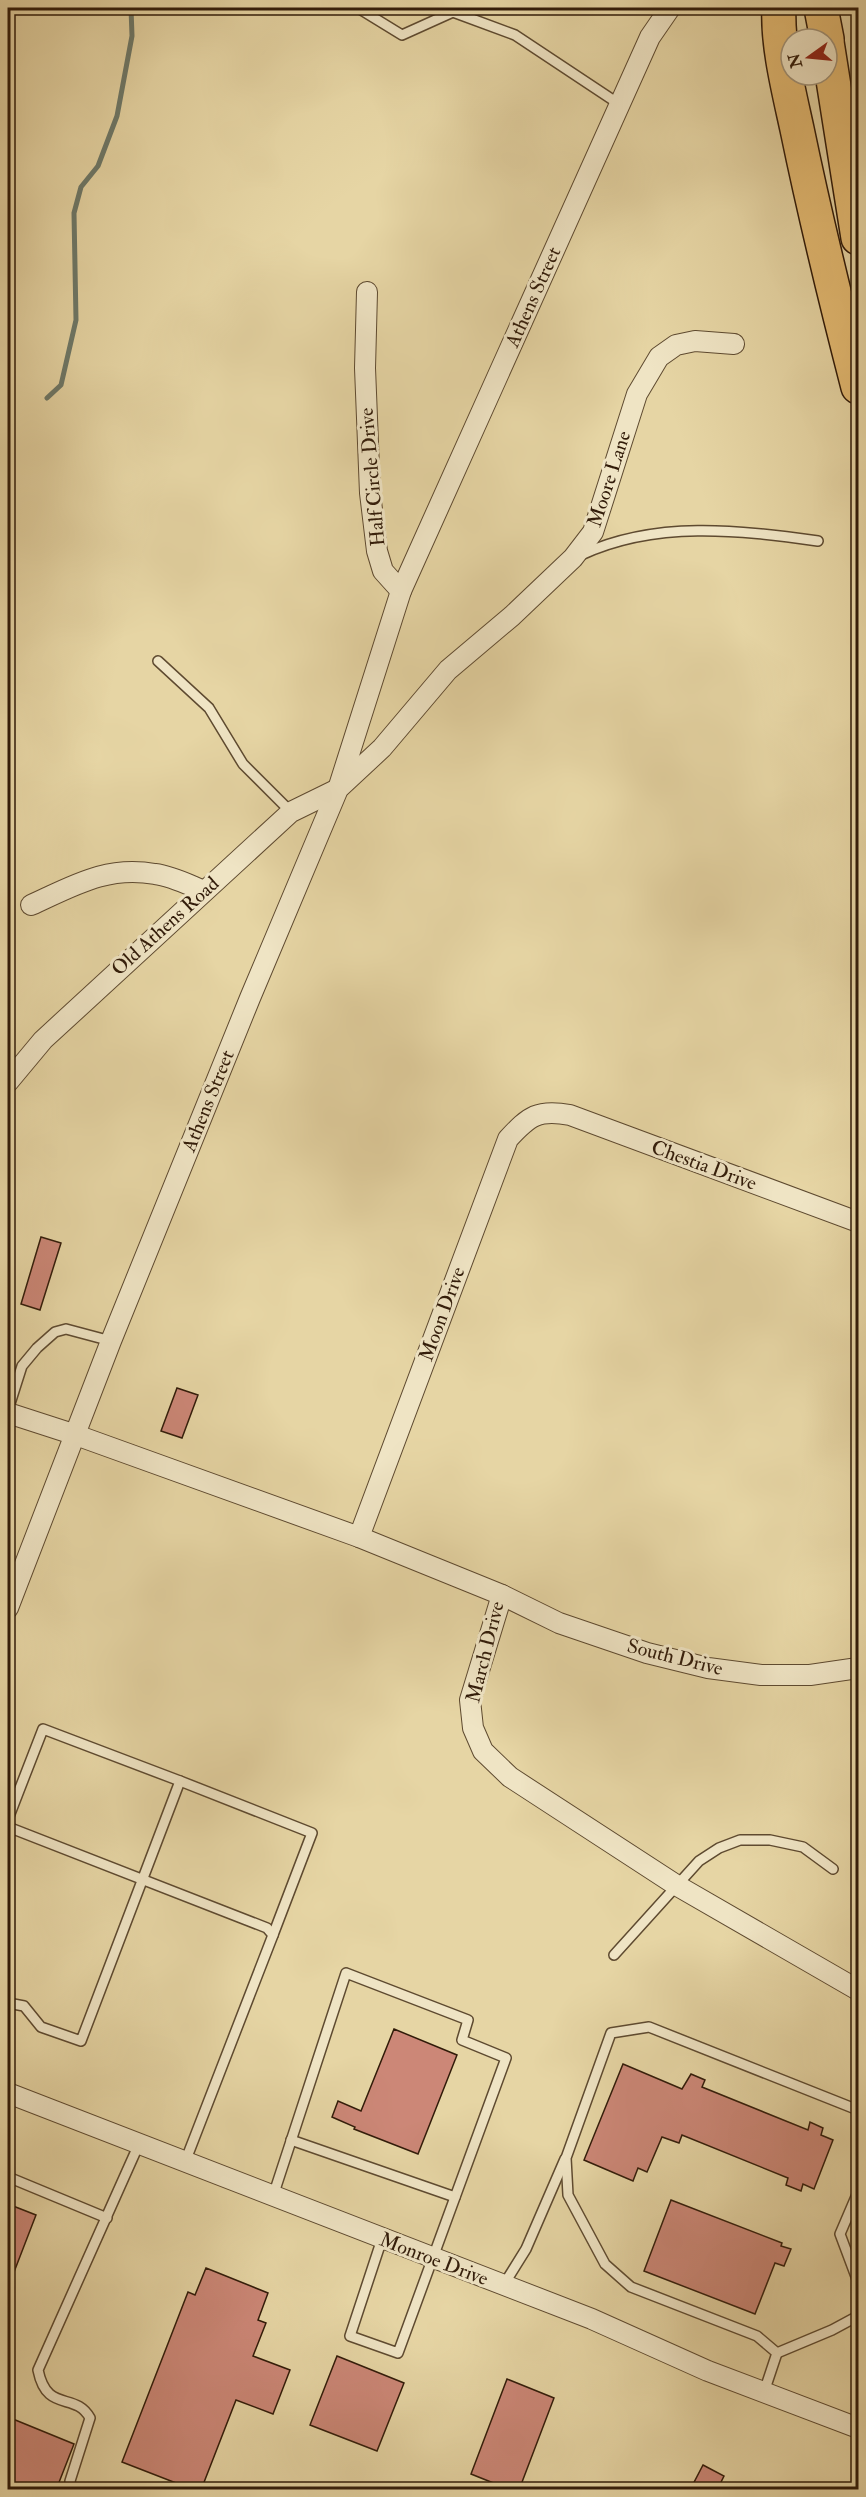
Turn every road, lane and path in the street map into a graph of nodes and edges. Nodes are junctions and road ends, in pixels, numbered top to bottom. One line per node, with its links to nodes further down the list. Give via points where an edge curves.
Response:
1 (358, 8): 7 (lane, via 402,35 453,12 515,35)
2 (670, 8): 7 (street, Athens Street, via 650,37)
3 (779, 8): 11 (highway, via 791,100 818,233)
4 (822, 8): 5 (highway)
5 (825, 27)
6 (834, 87): 8 (highway)
7 (619, 104): 14 (street, Athens Street)
8 (858, 238)
9 (367, 292): 14 (street, Half Circle Drive, via 365,368 370,493 383,572)
10 (734, 344): 13 (street, Moore Lane, via 694,340 676,345 660,357 637,394 593,532)
11 (858, 387)
12 (818, 541): 13 (lane, via 711,530 647,534 601,545)
13 (573, 558): 15 (street, Moore Lane)
14 (401, 591): 17 (street)
15 (482, 641): 17 (street, Athens Street, via 448,670 382,748)
16 (158, 661): 18 (lane, via 208,708 243,764)
17 (338, 789): 18 (street, Old Athens Road); 24 (street, Athens Street)
18 (291, 812): 19 (street, Old Athens Road)
19 (204, 891): 20 (street, via 157,874 123,871 101,874); 21 (street, Old Athens Road, via 43,1040)
20 (31, 905)
21 (8, 1082)
22 (548, 1111): 23 (street, Chestia Drive, via 570,1115); 27 (street, Moon Drive, via 524,1121 508,1139)
23 (858, 1222)
24 (111, 1341): 25 (lane, via 66,1329 55,1332 22,1366); 26 (street, Athens Street)
25 (8, 1412): 26 (street)
26 (76, 1435): 27 (street, March Drive); 29 (street, Athens Street)
27 (359, 1536): 28 (street, March Drive)
28 (502, 1594): 30 (street, South Drive, via 559,1623 647,1653 708,1668 810,1675); 36 (street, March Drive, via 470,1700 472,1728 483,1751 510,1777)
29 (8, 1608)
30 (858, 1668)
31 (180, 1781): 32 (lane, via 43,1729); 35 (lane); 37 (lane, via 312,1833)
32 (8, 1819)
33 (8, 1827): 35 (lane)
34 (833, 1869): 36 (lane, via 803,1847 770,1840 740,1840 699,1861)
35 (142, 1878): 37 (lane, via 267,1928); 40 (lane, via 81,2041 41,2027 24,2006)
36 (676, 1885): 38 (lane); 39 (street, March Drive)
37 (273, 1935): 46 (lane)
38 (614, 1955)
39 (858, 1990)
40 (8, 2003)
41 (8, 2093): 44 (street, Monroe Drive)
42 (858, 2110): 45 (lane, via 649,2027 611,2033)
43 (291, 2140): 49 (lane); 50 (lane); 50 (lane, via 346,1973 468,2020 462,2040 506,2058)
44 (139, 2144): 46 (street, Monroe Drive); 51 (lane)
45 (566, 2158): 55 (lane, via 526,2249); 57 (lane, via 568,2195 605,2264 631,2287 757,2336)
46 (185, 2162): 49 (street, Monroe Drive)
47 (8, 2177): 51 (lane)
48 (858, 2192): 54 (lane, via 840,2234)
49 (273, 2196): 52 (street, Monroe Drive)
50 (455, 2197): 53 (lane)
51 (107, 2218): 60 (lane, via 38,2370 47,2394 86,2410 90,2418 70,2481)
52 (382, 2239): 53 (street, Monroe Drive); 53 (lane, via 350,2336 398,2354)
53 (433, 2259): 55 (street, Monroe Drive)
54 (858, 2282)
55 (503, 2286): 58 (street, Monroe Drive)
56 (858, 2316): 57 (lane)
57 (777, 2353): 58 (lane)
58 (764, 2392): 59 (street, Monroe Drive)
59 (858, 2428)
60 (72, 2490)

